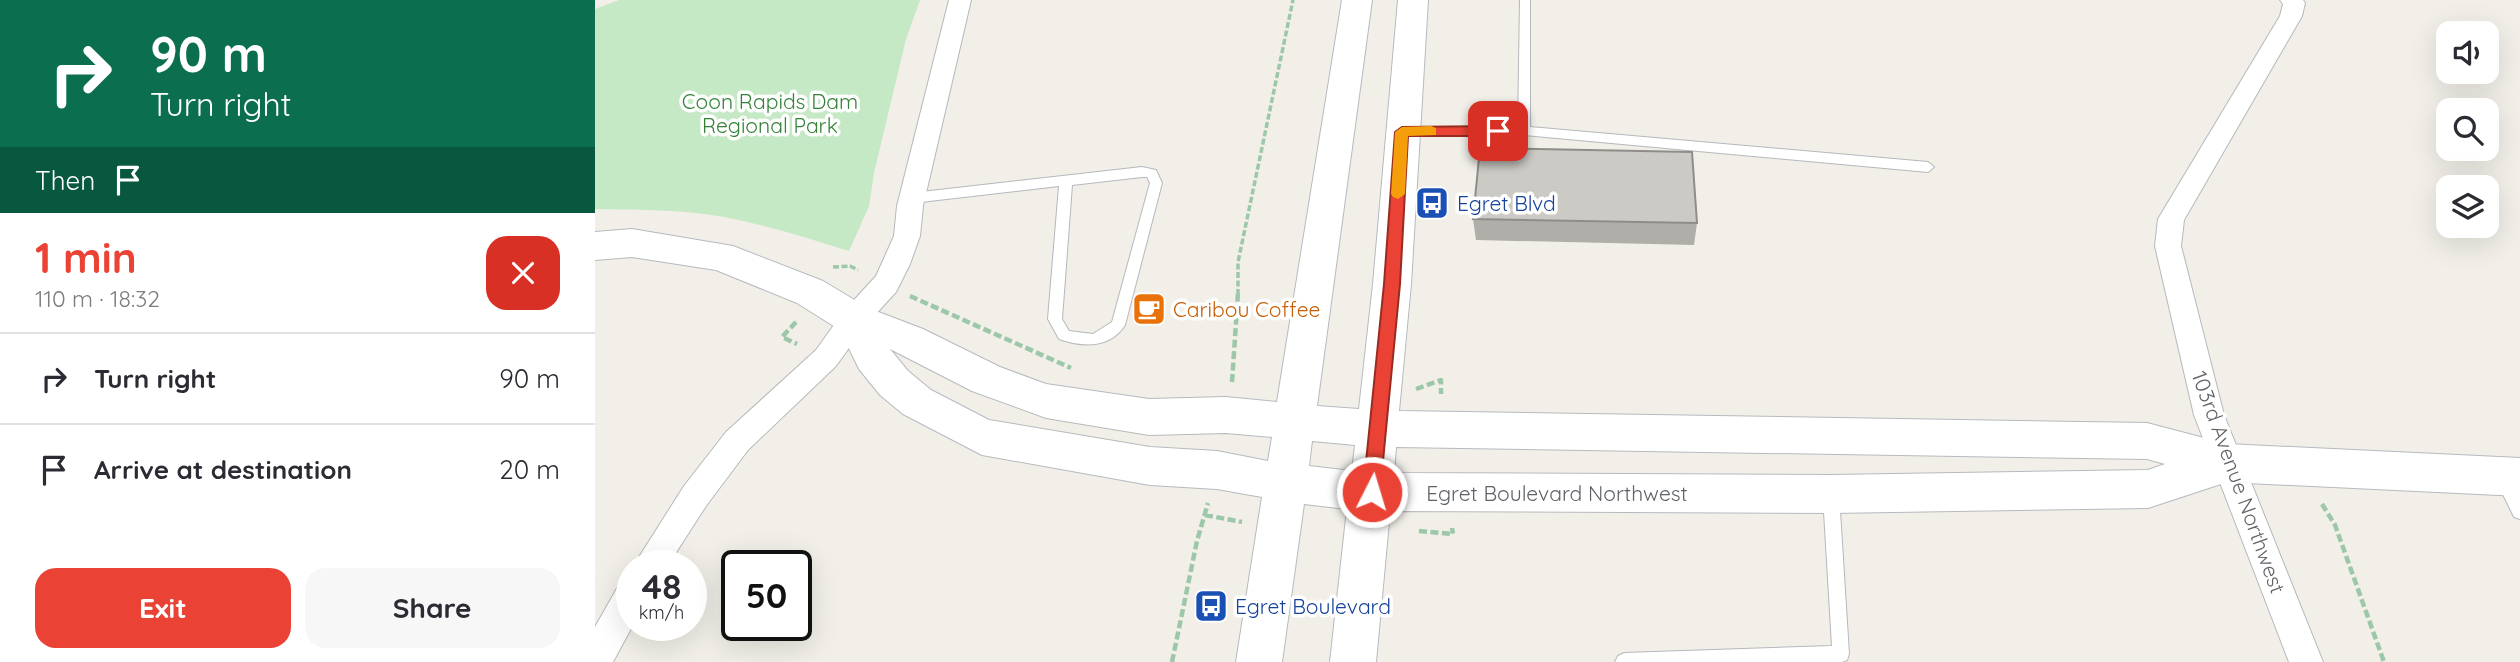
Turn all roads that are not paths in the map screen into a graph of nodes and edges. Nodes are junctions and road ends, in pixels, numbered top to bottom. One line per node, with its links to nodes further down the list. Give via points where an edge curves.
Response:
1 (960, 0): 10 (street)
2 (1357, 0): 13 (street)
3 (1413, 0): 7 (street)
4 (1525, 0): 6 (lane)
5 (2291, 0): 15 (street, 103rd Avenue Northwest, via 2291,16 2167,232 2201,391)
6 (1524, 131): 7 (lane); 8 (lane)
7 (1402, 132): 14 (street)
8 (1928, 167)
9 (1066, 181): 9 (lane, via 1142,172 1152,173 1156,183 1118,326 1105,337 1083,342 1064,335 1055,319); 10 (lane)
10 (912, 198): 12 (street, via 907,236 897,264 886,284)
11 (595, 246): 12 (street, Egret Boulevard Northwest, via 632,243 720,256 810,292)
12 (854, 318): 13 (street, Egret Boulevard Northwest, via 986,379 1046,401 1149,417 1226,415); 16 (street, Egret Boulevard Northwest, via 873,358 894,383 917,402 982,437 1150,466 1217,470); 20 (street, via 826,358 737,441)
13 (1295, 422): 14 (street, Egret Boulevard Northwest); 16 (street)
14 (1377, 429): 15 (street, Egret Boulevard Northwest, via 2147,440); 18 (street)
15 (2227, 463): 17 (street, Egret Boulevard Northwest); 19 (street, Egret Boulevard Northwest, via 2148,489); 27 (street, 103rd Avenue Northwest)
16 (1286, 483): 18 (street, Egret Boulevard Northwest); 23 (street)
17 (2514, 488)
18 (1372, 492): 19 (street, Egret Boulevard Northwest); 24 (street)
19 (1831, 494): 26 (lane, via 1841,654)
20 (660, 550)
21 (616, 623): 22 (street)
22 (595, 660)
23 (1259, 662)
24 (1353, 662)
25 (1624, 662): 26 (lane)
26 (1653, 662)
27 (2306, 662)

